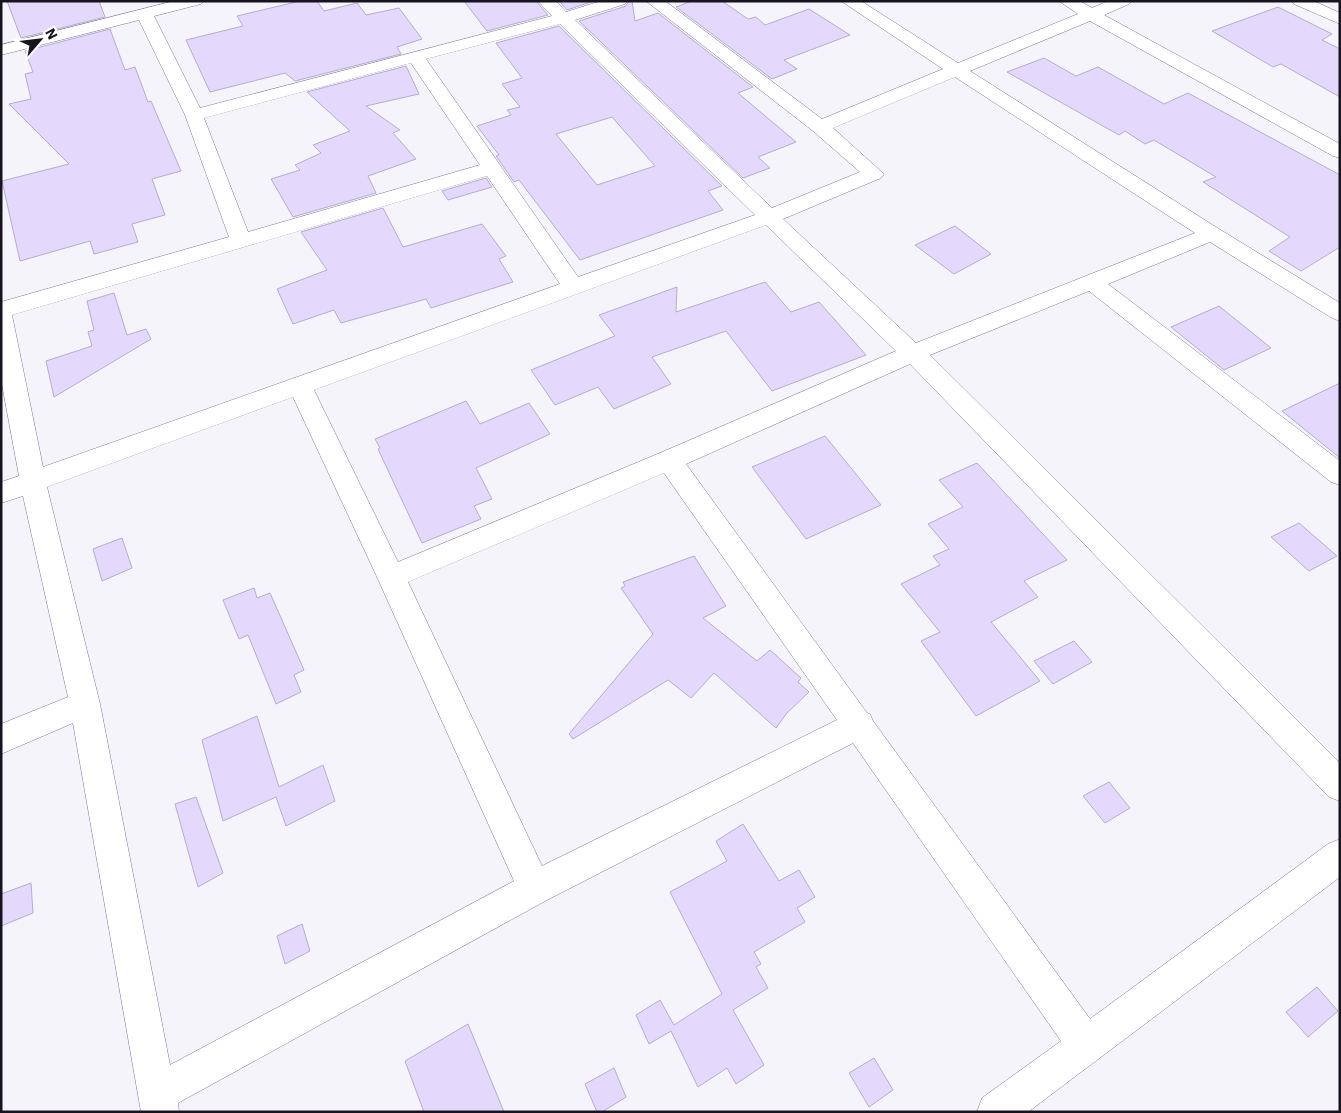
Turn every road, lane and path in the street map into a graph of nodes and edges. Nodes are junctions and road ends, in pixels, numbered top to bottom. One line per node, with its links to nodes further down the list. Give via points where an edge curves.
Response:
1 (195, 1): 9 (street)
2 (546, 1): 11 (street)
3 (619, 1): 11 (street)
4 (654, 1): 17 (street)
5 (849, 1): 15 (street)
6 (1067, 1): 10 (street)
7 (1123, 1): 10 (street)
8 (1300, 1): 12 (street)
9 (144, 14): 13 (street); 16 (street)
10 (1092, 16): 15 (street); 18 (street)
11 (563, 18): 14 (street); 20 (street)
12 (1340, 19)
13 (1, 50)
14 (416, 57): 16 (street); 19 (street)
15 (956, 69): 17 (street); 21 (street)
16 (194, 115): 22 (street)
17 (820, 127): 20 (street, via 874,174)
18 (1340, 152)
19 (492, 168): 22 (street); 24 (street)
20 (769, 217): 24 (street); 28 (street)
21 (1212, 234): 23 (street); 26 (street)
22 (242, 242): 25 (street)
23 (1091, 282): 28 (street); 31 (street)
24 (573, 286): 29 (street)
25 (1, 310)
26 (1340, 313)
27 (1, 316): 32 (street)
28 (913, 354): 30 (street); 38 (street)
29 (300, 387): 32 (street); 34 (street)
30 (669, 460): 34 (street); 36 (street)
31 (1340, 475)
32 (34, 481): 33 (street); 35 (street)
33 (1, 493)
34 (391, 577): 40 (street)
35 (85, 704): 37 (street); 42 (street)
36 (859, 724): 40 (street); 41 (street)
37 (1, 739)
38 (1340, 786)
39 (1340, 856): 41 (street)
40 (535, 888): 42 (street)
41 (1087, 1046): 43 (street)
42 (159, 1103)
43 (996, 1112)

